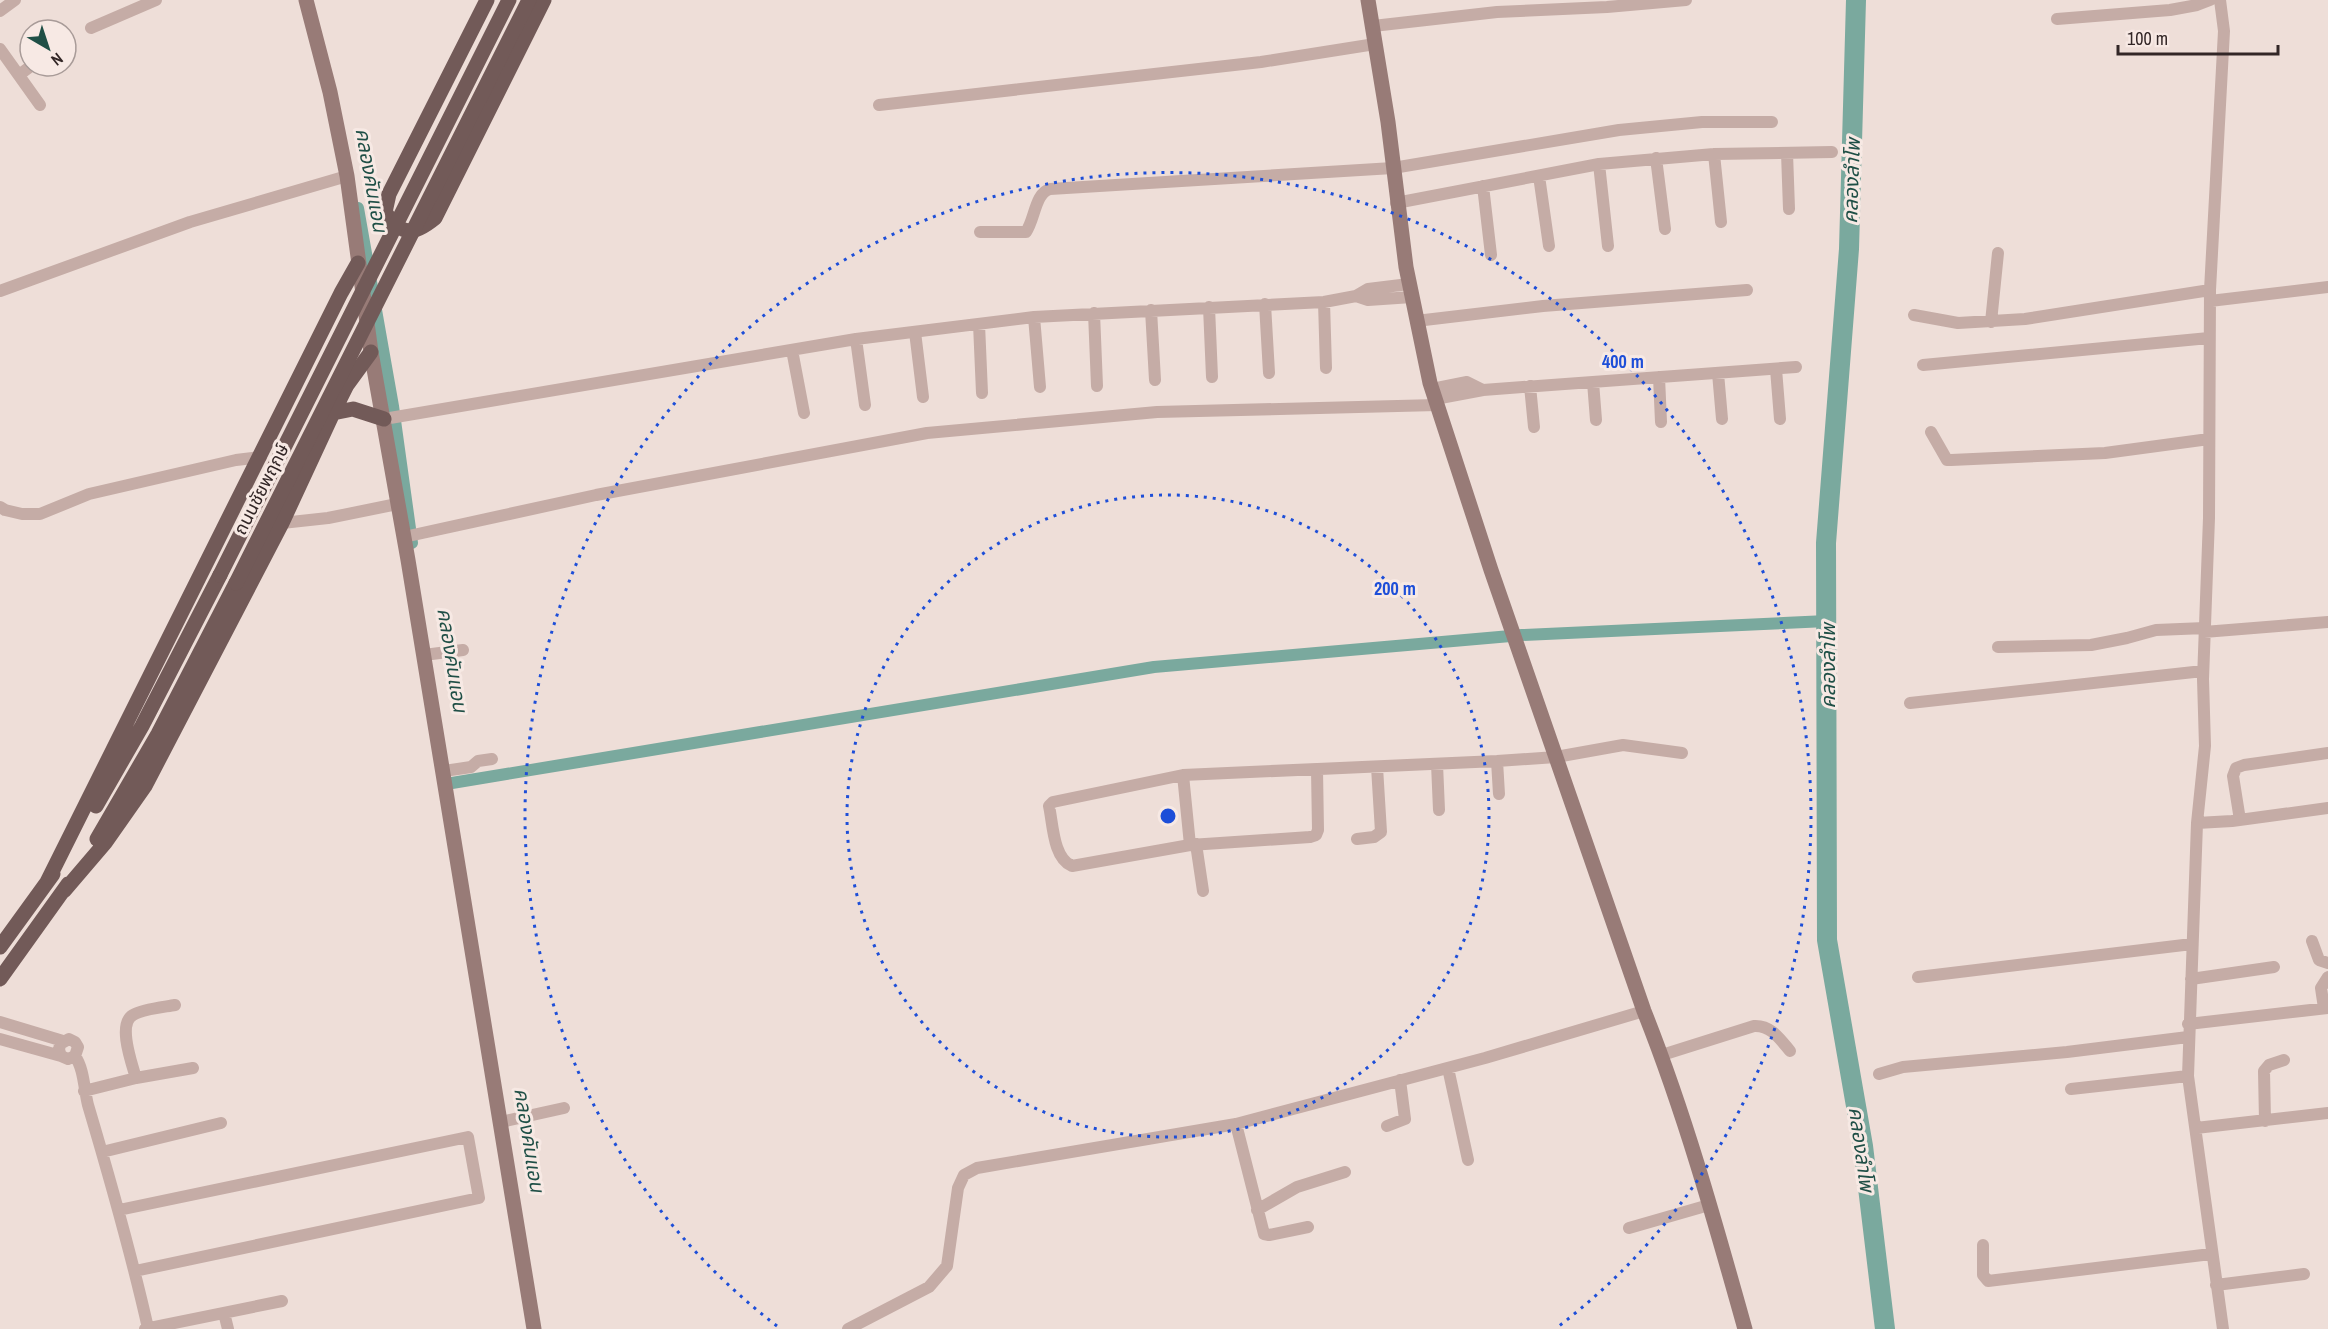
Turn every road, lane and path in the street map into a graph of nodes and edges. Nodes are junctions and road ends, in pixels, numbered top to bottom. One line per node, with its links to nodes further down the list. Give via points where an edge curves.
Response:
1 (15, 0): 12 (street)
2 (156, 0): 15 (street)
3 (306, 0): 29 (street)
4 (487, 0): 7 (main road, via 389,195 385,212 394,226 407,232 420,230 435,218)
5 (509, 0): 120 (main road, ถนนชัยพฤกษ์, bridge, via 120,766)
6 (529, 0): 121 (main road, ถนนชัยพฤกษ์, bridge, via 236,583 134,778)
7 (544, 0)
8 (1368, 0): 14 (street)
9 (1686, 0): 14 (street, via 1497,12)
10 (2210, 0): 13 (street, via 2170,10)
11 (2220, 0): 46 (street, via 2224,31)
12 (0, 11)
13 (2057, 19)
14 (1372, 26): 16 (street)
15 (91, 28)
16 (1375, 44): 21 (street, via 1249,64); 28 (street)
17 (0, 49): 18 (street)
18 (18, 74)
19 (21, 78): 20 (street)
20 (40, 105)
21 (879, 105)
22 (1772, 122): 28 (street, via 1702,122 1618,130)
23 (1832, 152): 24 (street)
24 (1787, 153): 25 (street); 33 (street)
25 (1714, 154): 26 (street); 34 (street)
26 (1656, 158): 27 (street); 35 (street)
27 (1599, 164): 30 (street); 38 (street)
28 (1393, 168): 32 (street); 36 (street, via 1050,189 1041,194 1026,232)
29 (347, 176): 41 (street); 44 (street, via 184,224)
30 (1539, 176): 31 (street); 37 (street)
31 (1483, 186): 32 (street); 40 (street)
32 (1396, 204): 45 (street)
33 (1789, 209)
34 (1721, 222)
35 (1665, 229)
36 (980, 232)
37 (1549, 246)
38 (1608, 246)
39 (1998, 253): 55 (street)
40 (1491, 255)
41 (358, 263): 61 (street); 68 (main road)
42 (2328, 287): 46 (street)
43 (1747, 290): 54 (street, via 1543,306)
44 (0, 291)
45 (1411, 291): 47 (street, via 1368,289 1356,296); 54 (street)
46 (2210, 295): 55 (street); 59 (street)
47 (1324, 302): 48 (street); 64 (street)
48 (1265, 304): 49 (street); 66 (street)
49 (1209, 307): 50 (street); 69 (street)
50 (1151, 310): 51 (street); 71 (street)
51 (1094, 313): 53 (street); 74 (street)
52 (1914, 315): 55 (street, via 1958,323)
53 (1034, 317): 56 (street); 76 (street)
54 (1416, 321): 79 (street)
55 (1991, 322)
56 (979, 324): 57 (street); 77 (street)
57 (915, 332): 58 (street); 78 (street)
58 (856, 339): 60 (street); 80 (street)
59 (2209, 339): 62 (street); 90 (street)
60 (792, 350): 82 (street); 83 (street)
61 (371, 352): 73 (main road); 83 (street)
62 (1923, 365)
63 (1796, 367): 65 (street)
64 (1326, 368)
65 (1776, 369): 67 (street); 84 (street)
66 (1269, 373)
67 (1718, 373): 70 (street); 86 (street)
68 (301, 375): 73 (main road, via 315,358 333,353 346,360); 91 (main road)
69 (1212, 377)
70 (1659, 377): 72 (street); 87 (street)
71 (1155, 380)
72 (1593, 382): 75 (street); 85 (street)
73 (347, 386): 81 (main road)
74 (1097, 386)
75 (1530, 386): 79 (street, via 1483,390 1467,382); 88 (street)
76 (1040, 387)
77 (982, 393)
78 (923, 396)
79 (1435, 398): 95 (street, via 1157,412 927,433 596,495); 105 (street)
80 (865, 405)
81 (333, 413): 83 (main road, via 353,409); 94 (main road)
82 (804, 413)
83 (389, 419): 92 (street)
84 (1780, 419)
85 (1596, 420)
86 (1722, 420)
87 (1661, 422)
88 (1534, 427)
89 (1931, 432): 90 (street, via 1947,460 2105,453)
90 (2209, 439): 97 (street)
91 (261, 457): 93 (street, via 89,494 40,514 22,514); 120 (main road)
92 (397, 504): 94 (street); 95 (street)
93 (0, 507)
94 (282, 523): 121 (main road, via 146,786)
95 (404, 537): 100 (street)
96 (2328, 621): 97 (street)
97 (2205, 630): 98 (street, via 2156,630 2091,645); 101 (street)
98 (1998, 647)
99 (457, 651): 100 (street)
100 (427, 655): 111 (street)
101 (2203, 671): 102 (street); 117 (street, via 2205,746)
102 (1910, 703)
103 (1682, 753): 105 (street, via 1623,745)
104 (2328, 753): 116 (street, via 2236,768 2233,776)
105 (1556, 757): 107 (street); 134 (street)
106 (492, 759): 111 (street)
107 (1497, 761): 108 (street); 113 (street)
108 (1437, 764): 109 (street); 115 (street)
109 (1377, 767): 110 (street); 118 (street, via 1381,832)
110 (1317, 770): 112 (street); 119 (street, via 1316,835)
111 (446, 771): 157 (street)
112 (1183, 775): 119 (street); 119 (street, via 1059,799 1049,806 1060,856 1072,866)
113 (1499, 794)
114 (2328, 808): 116 (street)
115 (1438, 810)
116 (2240, 820): 117 (street)
117 (2197, 823): 124 (street)
118 (1357, 839)
119 (1193, 844): 122 (street)
120 (47, 882): 125 (main road, ถนนชัยพฤกษ์)
121 (64, 891): 130 (main road, ถนนชัยพฤกษ์)
122 (1203, 891)
123 (2312, 941): 126 (street, via 2319,961)
124 (2192, 944): 128 (street); 131 (street)
125 (0, 947)
126 (2328, 963)
127 (2274, 967): 131 (street)
128 (1918, 977)
129 (2328, 977): 133 (street, via 2320,988)
130 (0, 979)
131 (2191, 979): 136 (street)
132 (175, 1005): 149 (street, via 133,1015 126,1021 124,1031)
133 (2326, 1008): 136 (street)
134 (1644, 1011): 141 (street); 146 (street)
135 (0, 1022): 139 (street)
136 (2188, 1024): 137 (street)
137 (2188, 1037): 147 (street, via 1903,1068); 148 (street)
138 (0, 1039): 142 (street)
139 (63, 1041): 142 (street, via 58,1050); 143 (street, via 69,1039 77,1044)
140 (1790, 1051): 141 (street, via 1762,1025)
141 (1662, 1055): 164 (street)
142 (61, 1056): 143 (street)
143 (75, 1056): 152 (street, via 80,1062)
144 (2284, 1060): 155 (street, via 2264,1071)
145 (193, 1068): 149 (street)
146 (1448, 1068): 150 (street); 162 (street)
147 (1879, 1074)
148 (2188, 1076): 151 (street); 160 (street)
149 (136, 1078): 152 (street)
150 (1400, 1080): 158 (street); 159 (street, via 1405,1119)
151 (2071, 1089)
152 (84, 1091): 161 (street)
153 (564, 1108): 157 (street)
154 (2328, 1113): 155 (street)
155 (2265, 1121): 160 (street)
156 (221, 1122): 161 (street)
157 (503, 1122): 178 (street)
158 (1236, 1124): 166 (street); 179 (street, via 977,1168 964,1175 958,1188 947,1266 938,1279)
159 (1387, 1126)
160 (2196, 1128): 170 (street)
161 (102, 1152): 165 (street)
162 (1468, 1160)
163 (1345, 1172): 166 (street, via 1297,1187)
164 (1709, 1205): 168 (street); 180 (street)
165 (119, 1210): 171 (street); 171 (street, via 468,1137 479,1198)
166 (1257, 1210): 167 (street, via 1264,1234)
167 (1308, 1227)
168 (1629, 1228)
169 (1983, 1245): 170 (street, via 1983,1275 1989,1281)
170 (2211, 1254): 173 (street)
171 (135, 1271): 176 (street)
172 (2304, 1274): 173 (street)
173 (2216, 1285): 181 (street)
174 (282, 1301): 175 (street)
175 (224, 1312): 176 (street); 177 (street)
176 (147, 1329)
177 (228, 1329)
178 (534, 1329)
179 (848, 1329)
180 (1745, 1329)
181 (2223, 1329)

